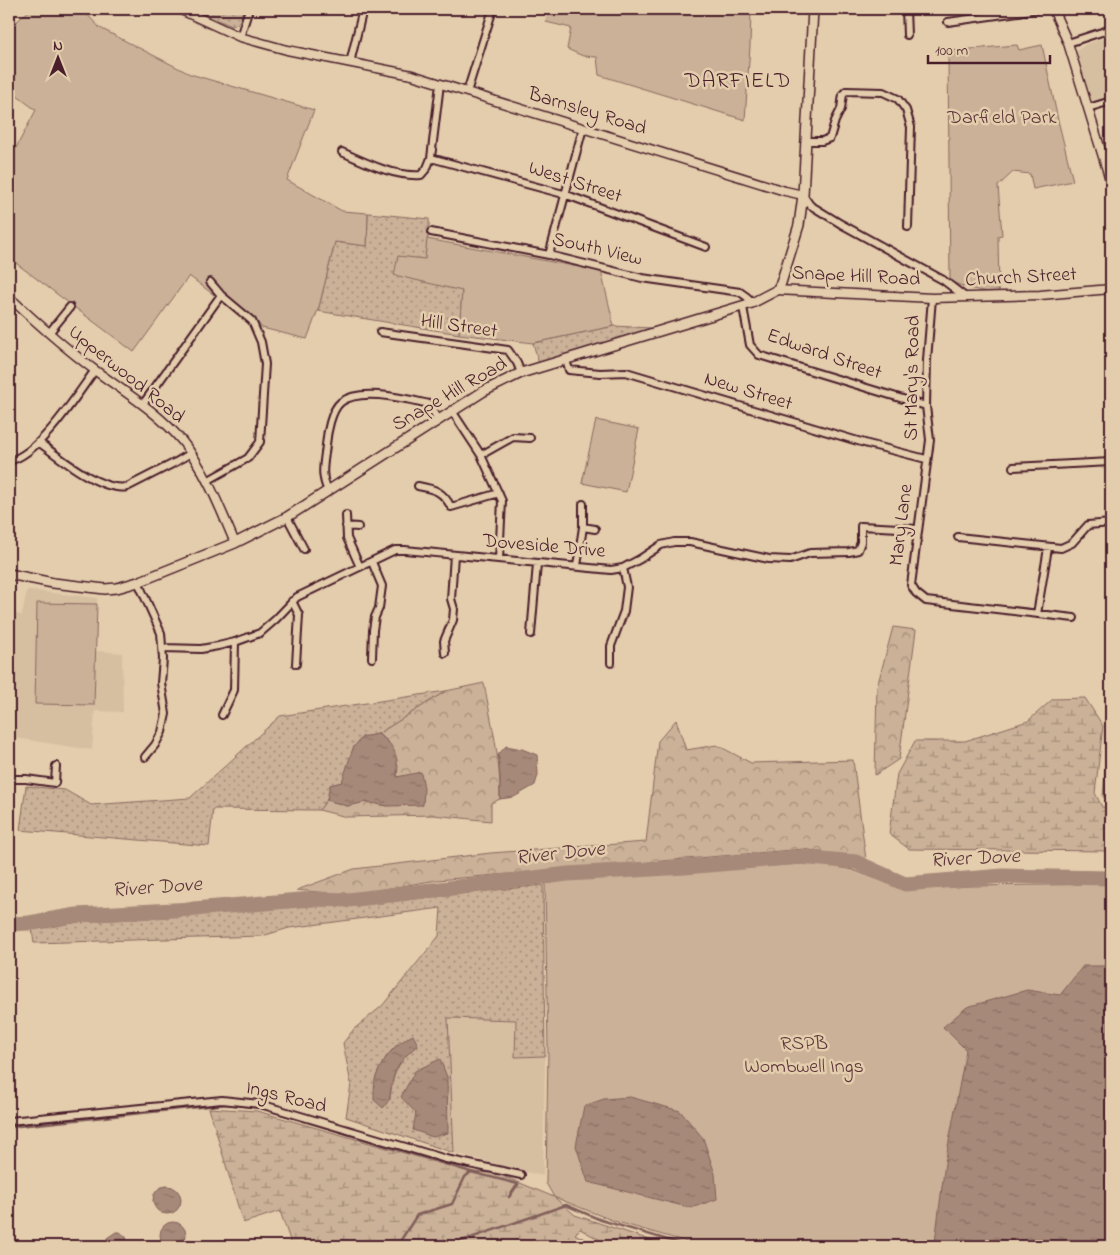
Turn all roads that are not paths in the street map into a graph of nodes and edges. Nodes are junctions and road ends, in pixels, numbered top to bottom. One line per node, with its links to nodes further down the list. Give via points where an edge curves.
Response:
1 (179, 9): 12 (street, Barnsley Road)
2 (249, 9): 12 (street)
3 (363, 9): 14 (street)
4 (493, 9): 16 (street)
5 (812, 9): 20 (main road)
6 (906, 9): 11 (street)
7 (1039, 9): 9 (street)
8 (1053, 9): 13 (street)
9 (948, 22)
10 (1111, 29): 13 (street)
11 (907, 34)
12 (240, 37): 14 (street, Barnsley Road)
13 (1068, 43): 18 (street)
14 (350, 63): 15 (street, Barnsley Road, via 388,69)
15 (440, 84): 16 (street, Barnsley Road); 22 (street)
16 (467, 92): 19 (street, Barnsley Road)
17 (1111, 101): 18 (street)
18 (1088, 108): 23 (street)
19 (584, 128): 24 (street); 25 (street, Barnsley Road)
20 (806, 141): 25 (main road); 26 (street, via 830,138 846,91 883,92 898,100 909,115 911,127)
21 (342, 152): 22 (street, via 408,176 421,175)
22 (431, 158): 24 (street, West Street)
23 (1111, 184)
24 (567, 195): 28 (street, West Street); 29 (street)
25 (803, 195): 32 (main road, via 800,225 785,275); 34 (street, Barnsley Road, via 810,205 840,224 943,280)
26 (908, 227)
27 (431, 232): 29 (street, South View)
28 (706, 247)
29 (549, 255): 37 (street, South View, via 642,278 740,292)
30 (210, 282): 33 (street)
31 (1111, 289): 34 (street, Church Street, via 1040,295)
32 (777, 290): 36 (street, Snape Hill Road); 37 (main road, Snape Hill Road)
33 (221, 295): 45 (street); 57 (street, via 252,321 261,342 265,364 260,442 248,458)
34 (964, 296): 36 (street, Church Street)
35 (9, 297): 41 (street, Upperwood Road)
36 (932, 298): 46 (street, St Mary's Road)
37 (752, 303): 39 (main road, Snape Hill Road)
38 (70, 307): 41 (street)
39 (743, 307): 42 (main road, Snape Hill Road); 46 (street, Edward Street, via 750,345 759,355)
40 (380, 332): 44 (street, Hill Street, via 508,350)
41 (49, 333): 43 (street, Upperwood Road)
42 (566, 360): 44 (main road, Snape Hill Road); 53 (street, New Street, via 569,370 626,372)
43 (95, 370): 45 (street, Upperwood Road); 50 (street)
44 (522, 373): 47 (main road, Snape Hill Road)
45 (143, 404): 51 (street, Upperwood Road, via 162,419)
46 (926, 406): 53 (street, St Mary's Road, via 930,440)
47 (452, 411): 48 (main road, Snape Hill Road); 52 (street)
48 (438, 420): 59 (main road, Snape Hill Road); 59 (street, via 429,404 401,398 366,395 341,402 327,437 323,479)
49 (530, 438): 52 (street, via 514,437)
50 (40, 442): 51 (street, via 66,463 118,488 127,487); 54 (street, via 16,460)
51 (191, 453): 57 (street, Upperwood Road)
52 (481, 455): 60 (street)
53 (926, 460): 69 (street, Mary Lane)
54 (9, 461)
55 (1111, 462): 56 (street)
56 (1013, 467)
57 (207, 481): 71 (street, Upperwood Road)
58 (418, 486): 60 (street, via 441,492 451,506)
59 (328, 491): 63 (main road, Snape Hill Road)
60 (499, 493): 75 (street, via 502,501)
61 (583, 504): 67 (street)
62 (346, 515): 65 (street)
63 (287, 517): 71 (main road, Snape Hill Road); 73 (street)
64 (1111, 523): 72 (street, via 1088,524 1072,543 1061,548)
65 (346, 526): 66 (street); 79 (street, via 347,538)
66 (358, 527)
67 (584, 527): 68 (street); 78 (street)
68 (596, 528)
69 (918, 529): 80 (street, Doveside Drive, via 861,526 858,550 810,553 790,560 674,542 660,545); 84 (street, Mary Lane, via 911,585 926,601)
70 (958, 537): 72 (street)
71 (235, 543): 82 (main road, Snape Hill Road)
72 (1048, 548): 84 (street)
73 (304, 549)
74 (454, 555): 75 (street, Doveside Drive); 76 (street, Doveside Drive, via 395,550); 89 (street, via 451,599 454,620 444,641)
75 (499, 559): 77 (street, Doveside Drive)
76 (372, 562): 79 (street, Doveside Drive); 90 (street, via 382,586 372,630)
77 (537, 564): 78 (street, Doveside Drive); 86 (street)
78 (577, 566): 80 (street, Doveside Drive, via 611,570)
79 (360, 567): 83 (street, Doveside Drive)
80 (623, 568): 91 (street, via 627,587 624,610 610,646)
81 (9, 574): 82 (main road, Snape Hill Road, via 62,585 105,589)
82 (138, 582): 88 (street, via 159,624)
83 (292, 601): 87 (street, Doveside Drive, via 260,633); 92 (street, via 299,615)
84 (1037, 614): 85 (street)
85 (1074, 618)
86 (531, 634)
87 (236, 642): 88 (street, Doveside Drive, via 200,649); 93 (street, via 234,690)
88 (163, 648): 94 (street, via 161,683 165,723)
89 (445, 653)
90 (372, 658)
91 (610, 663)
92 (296, 664)
93 (222, 714)
94 (145, 757)
95 (56, 766): 96 (street, via 56,783)
96 (9, 779)
97 (9, 1120): 98 (street, Ings Road, via 222,1100 260,1104 446,1159)
98 (521, 1175)

